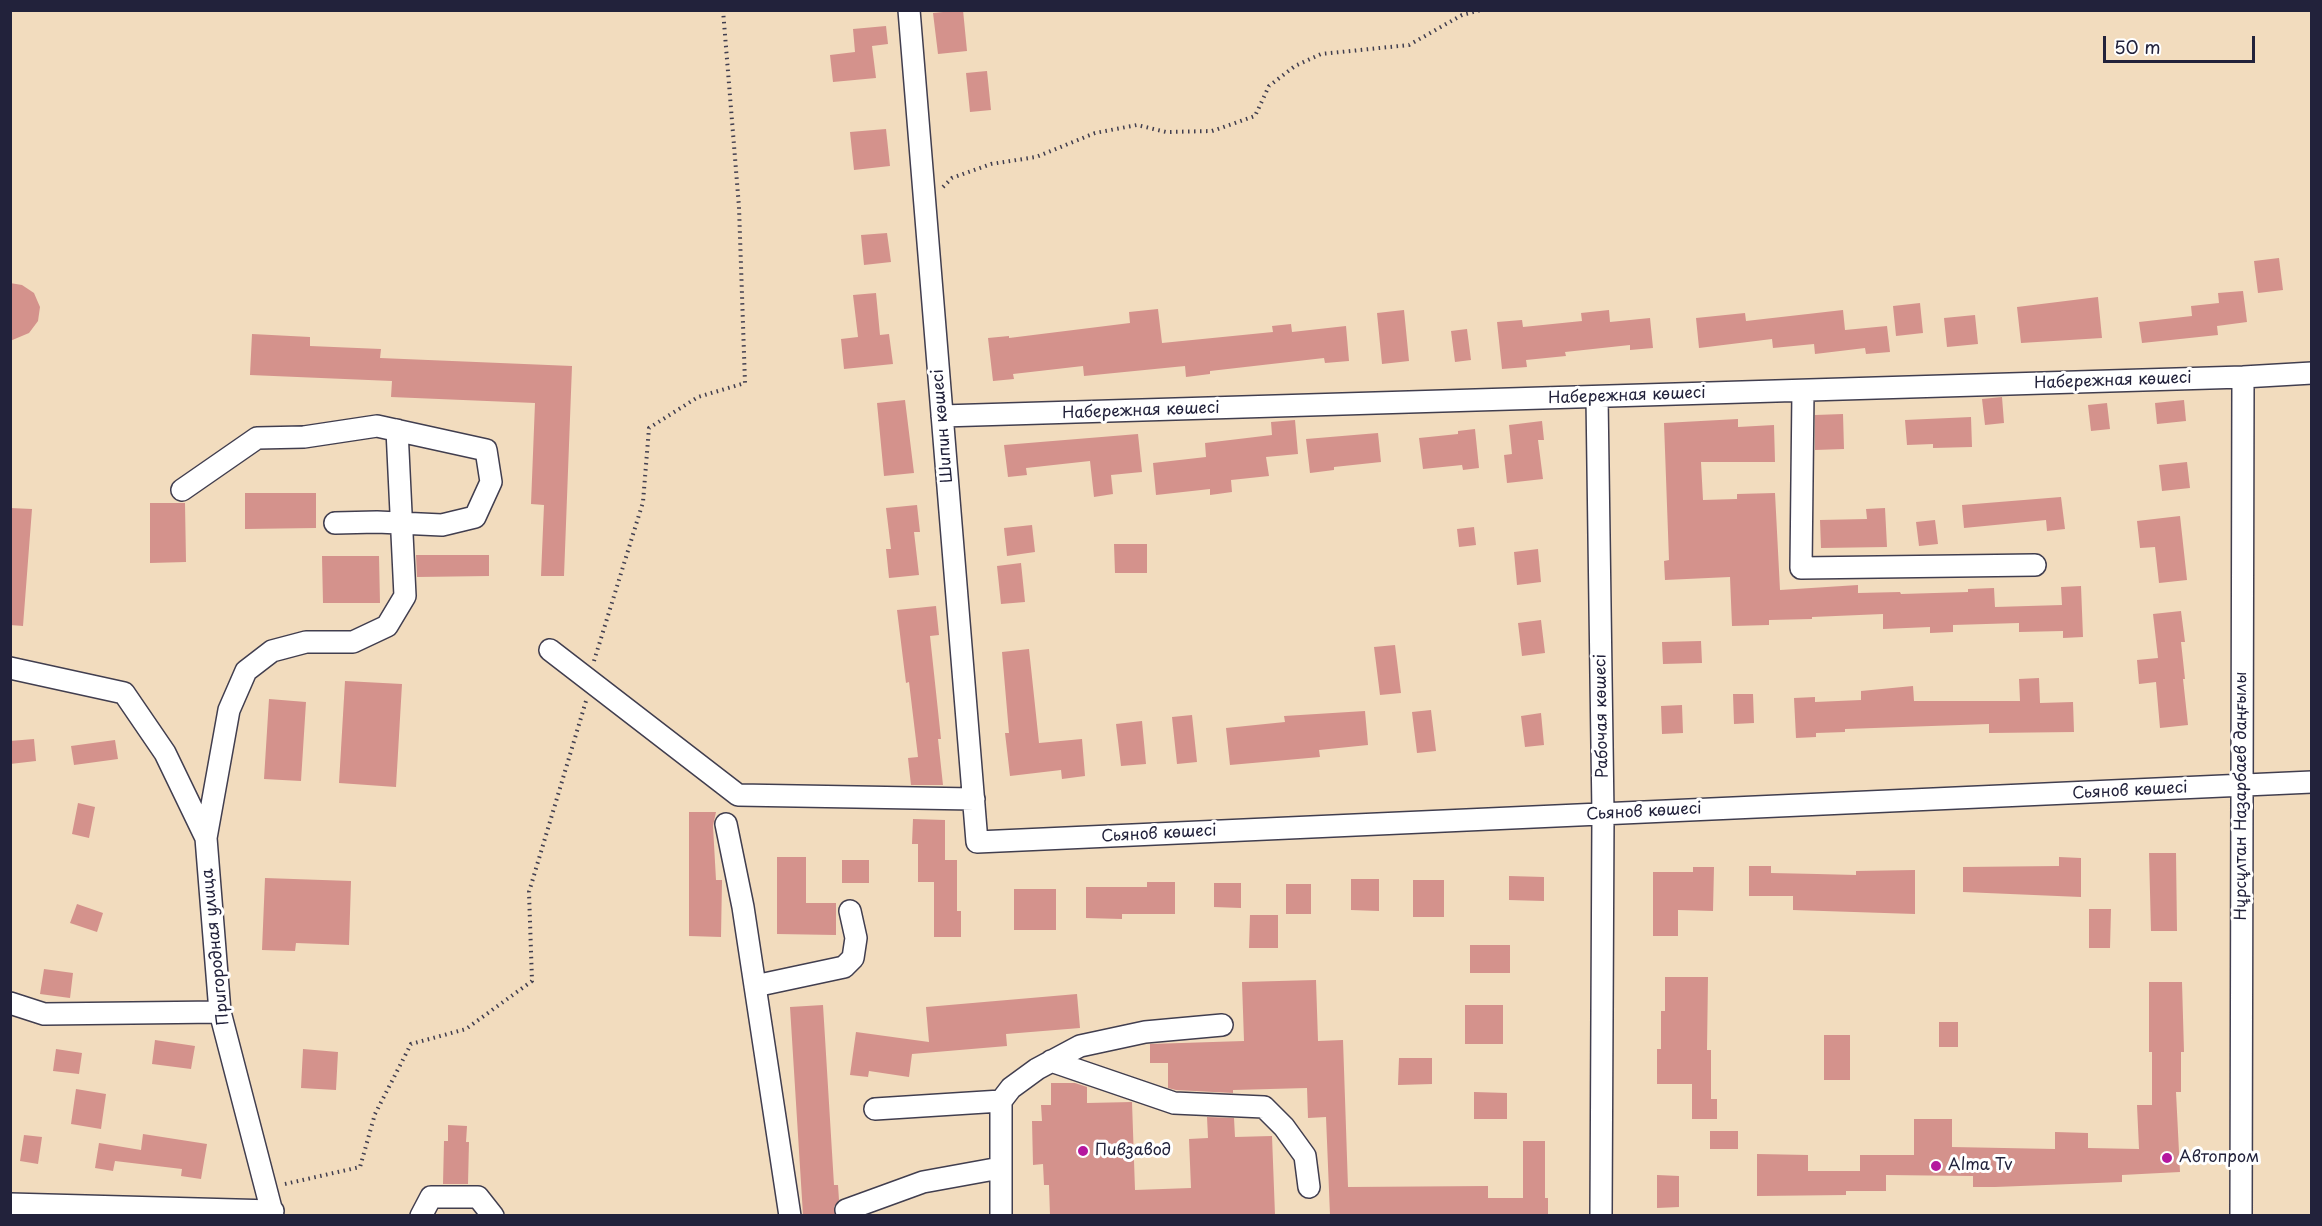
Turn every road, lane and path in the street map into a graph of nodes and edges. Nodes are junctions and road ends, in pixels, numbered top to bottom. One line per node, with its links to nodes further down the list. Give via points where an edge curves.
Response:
1 (723, 10): 17 (path, via 739,207 745,383 698,397 649,428 643,502 616,582)
2 (909, 10): 4 (street, Шипин көшесі)
3 (1481, 10): 4 (path, via 1462,15 1409,45 1321,54 1295,66 1269,86 1255,116 1212,131 1166,132 1137,125 1095,133 1036,157 991,164 952,178)
4 (925, 205): 9 (street, Шипин көшесі)
5 (2312, 373): 6 (street, Набережная көшесі)
6 (2243, 377): 7 (street, Набережная көшесі); 19 (street, Нұрсұлтан Назарбаев даңғылы)
7 (1803, 391): 8 (street, Набережная көшесі); 14 (street, via 1801,568)
8 (1597, 397): 9 (street, Набережная көшесі); 21 (street, Рабочая көшесі)
9 (942, 416): 20 (street, Шипин көшесі)
10 (397, 430): 11 (street, via 377,426 304,437 257,438); 13 (street, Пригородная улица); 13 (street, via 486,450 491,482 475,517 442,525)
11 (182, 490)
12 (335, 523): 13 (street)
13 (401, 523): 23 (street, Пригородная улица, via 405,596 387,626 353,642 306,642 272,651 246,671 229,710)
14 (2035, 565)
15 (550, 650): 17 (street)
16 (10, 668): 23 (street, via 124,693 165,753)
17 (590, 681): 20 (street, via 738,795); 35 (path, via 582,721 530,892 532,981 466,1029 411,1044 375,1114 360,1167)
18 (2312, 782): 19 (street, Сьянов көшесі)
19 (2242, 786): 21 (street, Сьянов көшесі); 44 (street, Нұрсұлтан Назарбаев даңғылы)
20 (974, 799): 24 (street, Шипин көшесі)
21 (1604, 814): 24 (street, Сьянов көшесі); 43 (street, Рабочая көшесі)
22 (726, 824): 26 (street)
23 (206, 838): 28 (street, Пригородная улица)
24 (977, 842)
25 (850, 911): 26 (street, via 856,938 853,958 844,967)
26 (755, 986): 41 (street)
27 (10, 1003): 28 (street, via 44,1014)
28 (220, 1012): 35 (street, Пригородная улица)
29 (1222, 1025): 30 (street, via 1113,1038 1080,1046)
30 (1051, 1061): 31 (street, via 1011,1088); 34 (street, via 1174,1103 1264,1107 1305,1156)
31 (1001, 1101): 32 (street); 33 (street)
32 (875, 1109)
33 (1000, 1168): 37 (street, via 923,1182); 42 (street)
34 (1309, 1187)
35 (268, 1188): 38 (street, Пригородная улица)
36 (10, 1204): 38 (street)
37 (846, 1210)
38 (273, 1213)
39 (421, 1215): 40 (street, via 431,1197 478,1197)
40 (493, 1215)
41 (790, 1215)
42 (1001, 1215)
43 (1601, 1215)
44 (2241, 1215)

